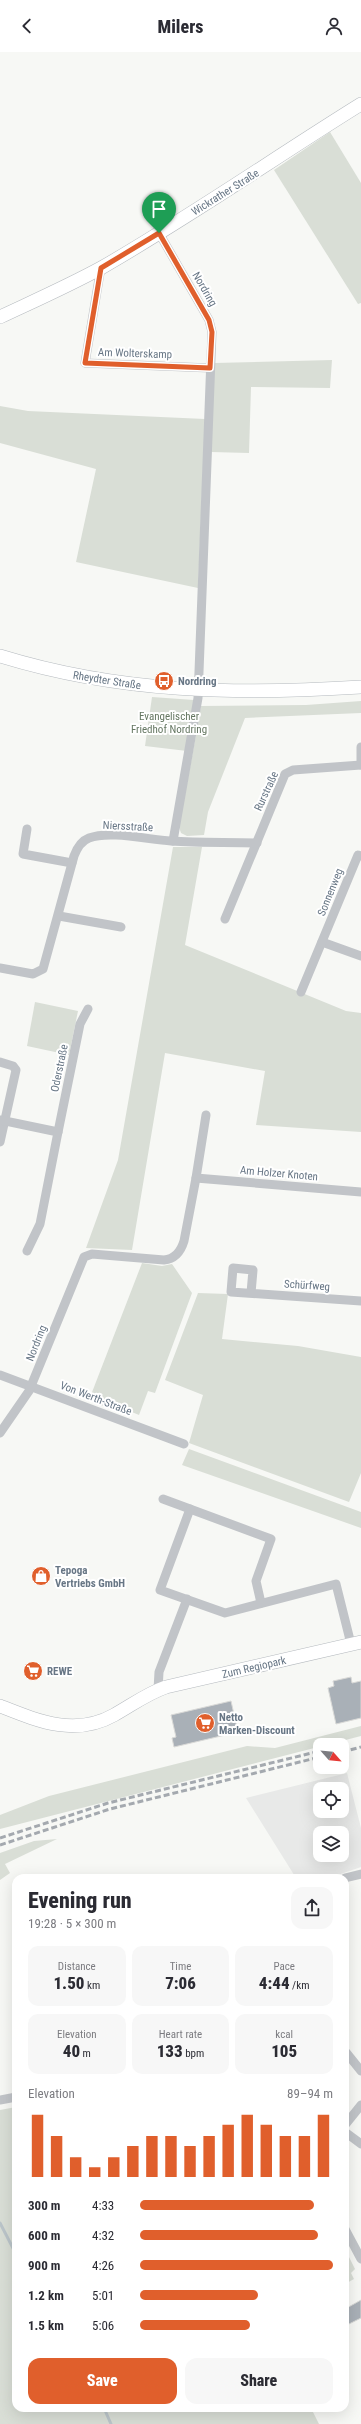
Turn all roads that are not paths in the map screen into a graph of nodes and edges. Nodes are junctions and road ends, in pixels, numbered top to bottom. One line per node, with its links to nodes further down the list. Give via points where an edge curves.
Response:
1 (361, 104): 2 (street, Wickrather Straße)
2 (159, 233): 3 (street, Wickrather Straße); 5 (street, Nordring, via 209,320 212,332)
3 (101, 268): 4 (street, Wickrather Straße); 5 (street, Am Wolterskamp, via 85,363)
4 (0, 317)
5 (210, 368): 8 (street, Nordring)
6 (0, 656): 8 (street, Rheydter Straße, via 84,678)
7 (361, 687): 8 (street, Rheydter Straße, via 275,692)
8 (198, 691): 12 (street, Nordring)
9 (361, 747): 10 (street, Rurstraße)
10 (361, 765): 13 (street, Rurstraße, via 287,772)
11 (27, 829): 15 (street, via 22,854)
12 (173, 841): 13 (street); 15 (street, Niersstraße, via 94,836 78,846)
13 (257, 843): 17 (street, Rurstraße)
14 (361, 856): 19 (street, Sonnenweg, via 358,855)
15 (72, 863): 16 (street, Niersstraße)
16 (59, 916): 18 (street); 21 (street, Niersstraße, via 47,961 42,970 31,974)
17 (225, 919)
18 (121, 927)
19 (322, 942): 20 (street); 22 (street, Sonnenweg)
20 (361, 956)
21 (0, 968)
22 (302, 992)
23 (88, 1010): 27 (street, Oderstraße, via 80,1024)
24 (0, 1062): 26 (street, via 13,1066 16,1070)
25 (206, 1116): 29 (street)
26 (2, 1120): 27 (street); 28 (street)
27 (58, 1132): 31 (street, Oderstraße, via 40,1224)
28 (0, 1142)
29 (196, 1178): 30 (street, Am Holzer Knoten); 35 (street, Nordring, via 184,1241 174,1257 164,1260 92,1254 85,1256)
30 (361, 1192)
31 (27, 1251)
32 (251, 1293): 33 (street, Schürfweg)
33 (361, 1301)
34 (0, 1375): 35 (street, Von Werth-Straße)
35 (31, 1386): 36 (street, Nordring); 37 (street, Von Werth-Straße)
36 (0, 1433)
37 (184, 1444)
38 (163, 1499): 39 (street)
39 (190, 1509): 40 (street, via 160,1590); 41 (street, via 271,1539 256,1581)
40 (187, 1599): 41 (street, via 225,1613); 43 (street, via 159,1672)
41 (261, 1603): 42 (street, Zum Regiopark, via 336,1584)
42 (356, 1643): 43 (street, Zum Regiopark)
43 (158, 1690): 44 (street, Zum Regiopark, via 107,1719 78,1726 46,1723)
44 (0, 1706)
45 (361, 1874): 46 (street)
46 (349, 1877)
47 (349, 2056): 48 (street)
48 (361, 2071)
49 (12, 2098): 50 (street)
50 (0, 2100)
51 (361, 2105): 52 (street)
52 (349, 2120)
53 (349, 2135): 54 (street)
54 (361, 2144)
55 (349, 2237): 56 (street)
56 (361, 2260)

